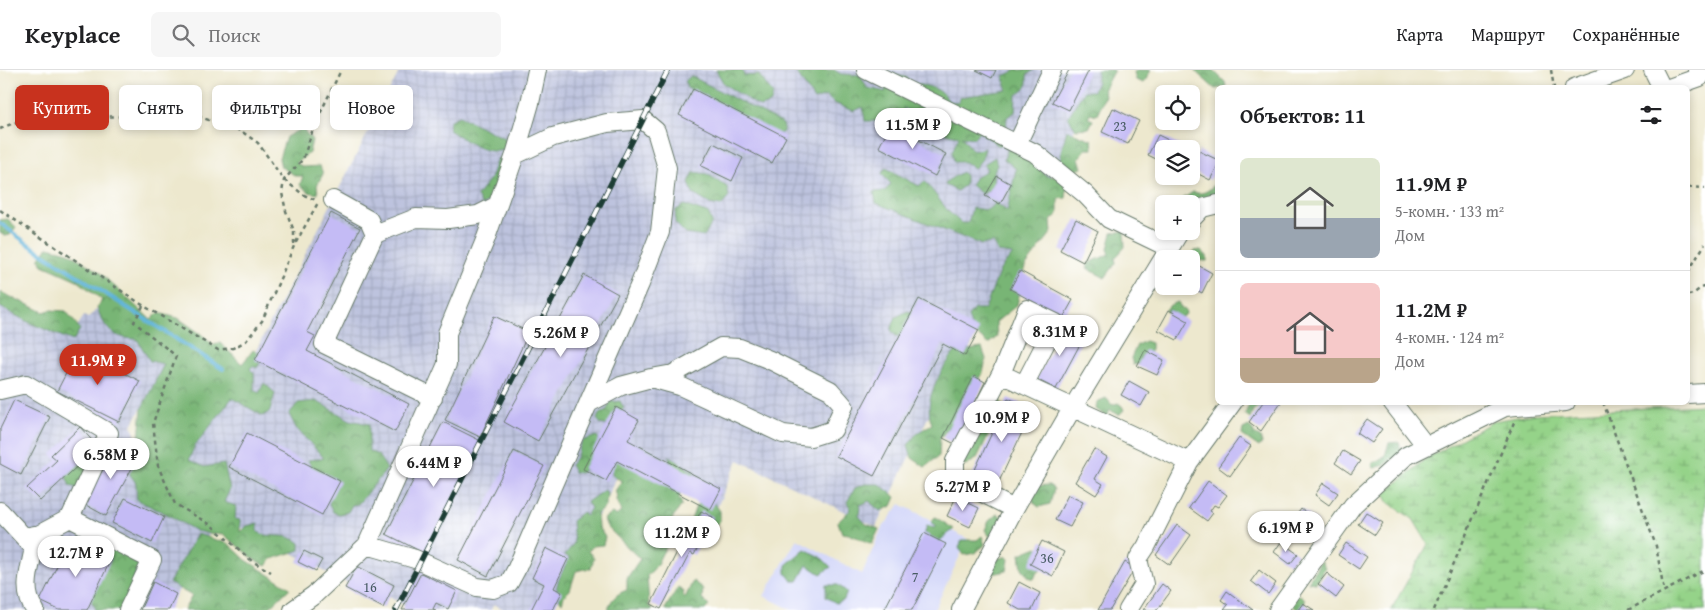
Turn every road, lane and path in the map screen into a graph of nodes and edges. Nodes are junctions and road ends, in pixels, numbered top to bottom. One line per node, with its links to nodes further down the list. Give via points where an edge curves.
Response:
1 (342, 70): 16 (path, via 314,126 303,159)
2 (537, 70): 15 (street)
3 (866, 70): 14 (street)
4 (1052, 70): 14 (street)
5 (1551, 70): 9 (path)
6 (1625, 70): 10 (street)
7 (1653, 70): 11 (street)
8 (1699, 78): 12 (street)
9 (1554, 85)
10 (1584, 85)
11 (1660, 85)
12 (1678, 85)
13 (0, 129): 16 (path, via 33,117 197,116 240,131 258,143)
14 (1017, 144): 26 (street, via 1035,153 1110,219)
15 (515, 155): 20 (street); 38 (street, via 553,137 607,123 643,120 656,131 662,150 667,168 660,232)
16 (284, 180): 19 (path, via 304,195); 25 (path, via 282,193 294,231)
17 (1690, 187): 18 (path)
18 (1705, 188)
19 (326, 201): 22 (street, via 369,220); 25 (path)
20 (498, 204): 22 (street, via 478,214 448,219 416,218); 37 (street, via 447,333 448,364)
21 (0, 210): 30 (path)
22 (376, 234): 37 (street, via 324,344)
23 (1174, 240): 26 (street)
24 (1705, 244): 27 (path)
25 (294, 246): 30 (path, via 262,321 246,341 232,348 218,350)
26 (1169, 248): 43 (street)
27 (1690, 269)
28 (1705, 287): 29 (path)
29 (1690, 295)
30 (144, 306): 52 (path, via 134,322 176,356 153,423 158,466 175,504 212,525 252,561)
31 (1000, 374): 33 (street); 33 (street, via 1027,308 1056,323); 46 (street, via 955,461 954,472 959,481)
32 (651, 378): 32 (street, via 680,386 783,434 811,437 833,430 844,406 830,390 740,348 721,347 673,374); 38 (street, via 621,386)
33 (1024, 385): 43 (street)
34 (0, 390): 48 (street, via 26,384 109,433)
35 (1705, 393): 36 (street)
36 (1690, 394)
37 (433, 398): 50 (street)
38 (589, 403): 50 (street, via 509,583 493,589 477,587 415,559)
39 (1231, 405): 45 (street)
40 (1394, 405): 44 (street)
41 (1521, 405): 44 (street, via 1505,407); 60 (path)
42 (1603, 405): 53 (path, via 1656,546)
43 (1073, 407): 45 (street); 46 (street)
44 (1426, 446): 59 (street, via 1406,456 1353,505)
45 (1189, 462): 58 (street, via 1138,559 1144,584)
46 (1014, 509): 57 (street)
47 (0, 511): 49 (street)
48 (70, 518): 49 (street, via 40,534); 55 (street, via 152,560)
49 (24, 538): 54 (street, via 34,548 26,588)
50 (367, 545): 56 (street, via 311,588)
51 (1705, 570): 53 (path)
52 (271, 572)
53 (1664, 591): 61 (path)
54 (35, 610)
55 (128, 610)
56 (295, 610)
57 (961, 610)
58 (1128, 610)
59 (1278, 610)
60 (1434, 610)
61 (1628, 610)

